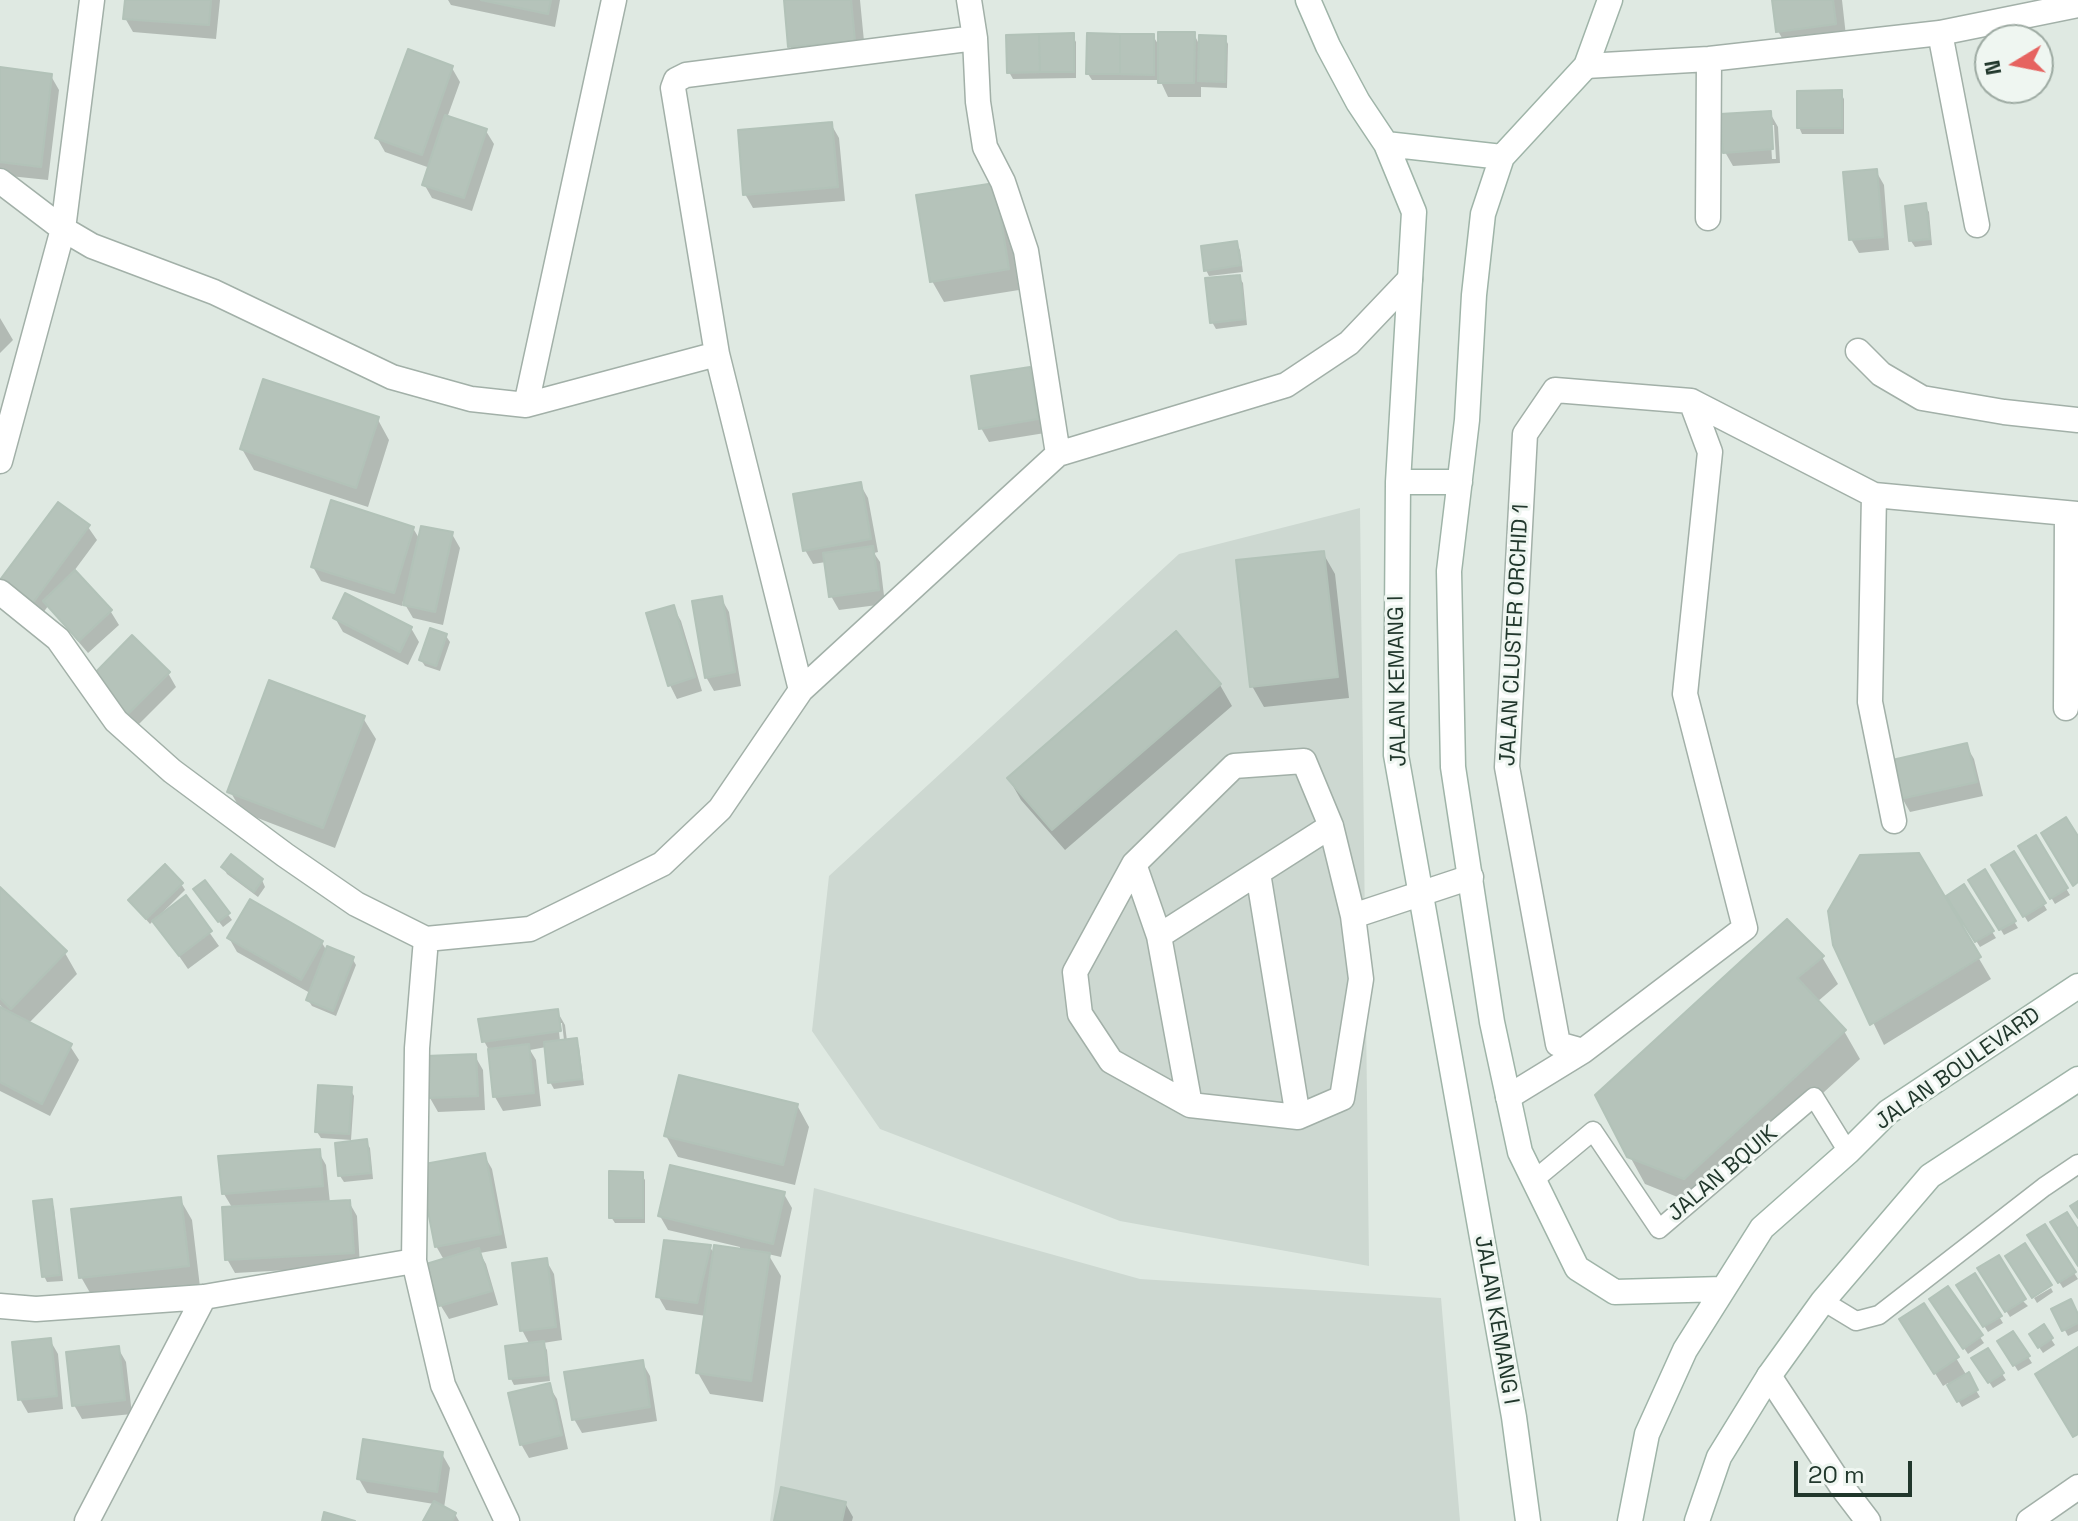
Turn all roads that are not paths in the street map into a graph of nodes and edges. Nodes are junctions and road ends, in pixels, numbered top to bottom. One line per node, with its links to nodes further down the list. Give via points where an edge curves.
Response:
1 (92, 0): 16 (street)
2 (614, 0): 21 (street)
3 (969, 0): 8 (street)
4 (1308, 0): 11 (street, JALAN KEMANG I, via 1358,102)
5 (1610, 0): 10 (street)
6 (2078, 5): 7 (street)
7 (1940, 33): 9 (street); 15 (street)
8 (975, 38): 19 (street, via 676,80 673,88); 23 (street, via 985,147 1026,251)
9 (1709, 59): 10 (street); 14 (street)
10 (1586, 66): 12 (street)
11 (1386, 144): 12 (street); 17 (street, JALAN KEMANG I, via 1414,212)
12 (1502, 157): 26 (street, via 1483,214)
13 (0, 181): 16 (street)
14 (1708, 218)
15 (1977, 225)
16 (63, 229): 21 (street, via 92,246 214,292 392,377 471,399); 24 (street)
17 (1410, 279): 23 (street, via 1349,343 1286,385); 25 (street, JALAN KEMANG I)
18 (1858, 351): 22 (street, via 1881,374 1922,398)
19 (717, 354): 21 (street); 30 (street)
20 (1691, 401): 27 (street, JALAN CLUSTER ORCHID 1); 42 (street, via 1710,452 1685,694 1745,928); 42 (street, JALAN CLUSTER ORCHID 1, via 1555,390 1525,434 1507,767 1558,1044)
21 (526, 405)
22 (2078, 420)
23 (1058, 454): 30 (street)
24 (0, 461)
25 (1398, 482): 26 (street); 37 (street, JALAN KEMANG I, via 1396,755)
26 (1460, 482): 36 (street, via 1449,571 1453,767)
27 (1874, 495): 28 (street, JALAN CLUSTER ORCHID 1); 32 (street, via 1870,702)
28 (2072, 514): 31 (street, JALAN CLUSTER ORCHID 1)
29 (0, 592): 40 (street, via 58,639 116,721 172,771 356,904)
30 (801, 690): 40 (street, via 720,809 662,864 530,929)
31 (2066, 708)
32 (1894, 821)
33 (1331, 826): 34 (street, via 1304,761 1234,766); 35 (street); 38 (street)
34 (1134, 864): 39 (street); 45 (street, via 1075,972 1080,1014 1111,1061)
35 (1258, 873): 39 (street); 46 (street)
36 (1471, 877): 37 (street); 44 (street)
37 (1420, 892): 38 (street); 59 (street, JALAN KEMANG I)
38 (1353, 916): 46 (street, via 1361,979 1342,1098)
39 (1159, 936): 45 (street)
40 (426, 939): 50 (street, via 417,1048)
41 (2078, 986): 47 (street, JALAN BOULEVARD, via 1888,1112)
42 (1583, 1051): 44 (street)
43 (2078, 1079): 53 (street, via 1930,1176)
44 (1508, 1097): 49 (street, via 1520,1152)
45 (1190, 1105): 46 (street)
46 (1298, 1117)
47 (1848, 1152): 49 (lane, JALAN BQUIK, via 1814,1097 1659,1229 1593,1131); 51 (street, JALAN BOULEVARD, via 1762,1228)
48 (2078, 1164): 53 (lane, via 1879,1315 1856,1321)
49 (1534, 1180): 51 (street, via 1577,1268 1615,1292)
50 (414, 1261): 52 (street); 58 (street, via 443,1385)
51 (1723, 1289): 60 (street, JALAN BOULEVARD, via 1685,1350 1647,1434)
52 (204, 1297): 54 (street, via 36,1309); 57 (street)
53 (1823, 1301): 55 (street)
54 (0, 1306)
55 (1769, 1376): 61 (street, via 1719,1457); 62 (street)
56 (2078, 1487): 63 (street)
57 (87, 1521)
58 (507, 1521)
59 (1528, 1521)
60 (1630, 1521)
61 (1697, 1521)
62 (1868, 1521)
63 (2029, 1521)

